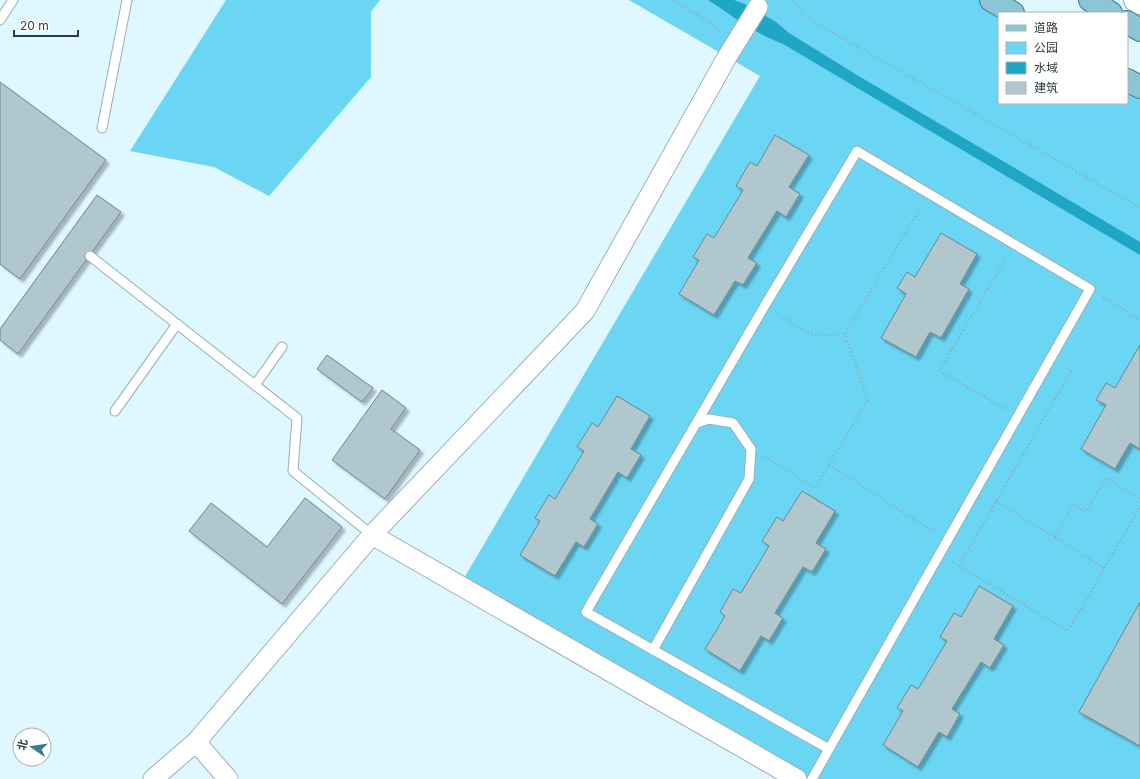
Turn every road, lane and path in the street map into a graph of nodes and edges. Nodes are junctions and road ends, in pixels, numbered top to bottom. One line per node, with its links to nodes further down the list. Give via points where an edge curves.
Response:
1 (13, 0): 12 (lane)
2 (127, 0): 18 (lane)
3 (672, 0): 15 (path, via 715,25)
4 (793, 0): 20 (path, via 806,17)
5 (991, 0): 10 (main road)
6 (1090, 0): 11 (main road)
7 (1135, 0): 8 (street)
8 (1140, 3)
9 (758, 7): 15 (street)
10 (1011, 12)
11 (1110, 12)
12 (0, 20)
13 (1128, 23): 14 (main road)
14 (1140, 30)
15 (731, 50): 39 (street, via 585,311)
16 (1128, 81): 17 (main road)
17 (1140, 87)
18 (102, 128)
19 (929, 194): 21 (lane); 24 (lane, via 857,151); 27 (path)
20 (1140, 208)
21 (1015, 244): 23 (lane); 32 (path, via 939,371)
22 (90, 256): 26 (lane)
23 (1090, 289): 25 (path); 29 (lane)
24 (764, 306): 27 (path, via 810,334); 33 (lane)
25 (1140, 320)
26 (177, 324): 30 (lane); 31 (lane)
27 (845, 334): 35 (path, via 868,400)
28 (282, 347): 30 (lane)
29 (1050, 360): 32 (lane); 37 (path, via 1071,371)
30 (255, 385): 39 (lane, via 297,418 293,471)
31 (115, 411)
32 (1019, 416): 41 (lane)
33 (697, 423): 34 (lane, via 708,419 733,423); 45 (lane, via 586,612)
34 (751, 449): 35 (path, via 815,488); 45 (lane, via 749,479)
35 (829, 465): 41 (path)
36 (1140, 499): 40 (path, via 1106,478 1086,512 1073,504)
37 (996, 501): 40 (path); 43 (path)
38 (1140, 507): 44 (path)
39 (372, 535): 46 (street); 50 (street)
40 (1055, 537): 44 (path)
41 (948, 541): 42 (lane)
42 (940, 555): 43 (path); 47 (lane)
43 (959, 566): 44 (path, via 1068,631)
44 (1104, 568)
45 (653, 650): 47 (lane)
46 (196, 742): 48 (street); 49 (street)
47 (829, 750): 51 (lane)
48 (153, 779)
49 (228, 779)
50 (797, 779)
51 (812, 779)

